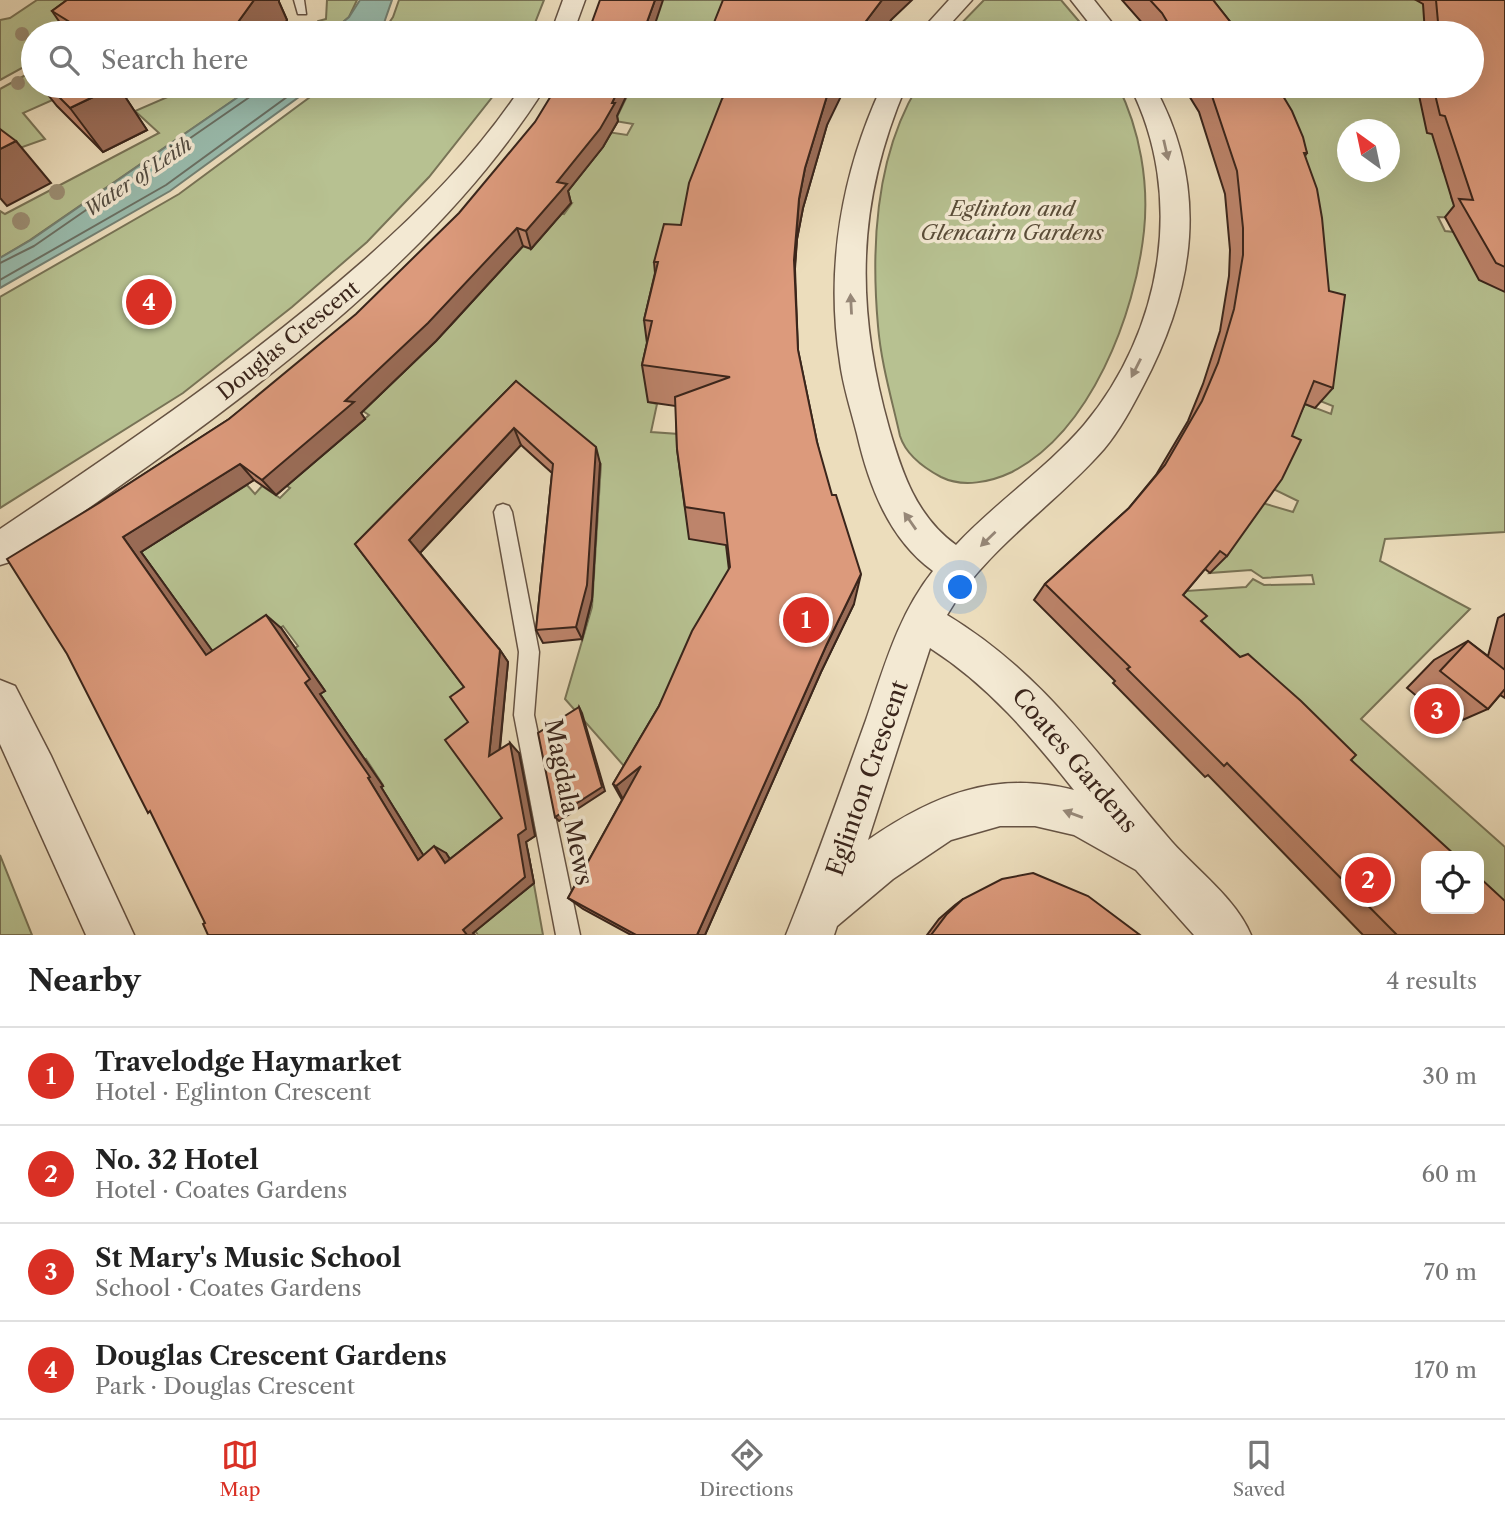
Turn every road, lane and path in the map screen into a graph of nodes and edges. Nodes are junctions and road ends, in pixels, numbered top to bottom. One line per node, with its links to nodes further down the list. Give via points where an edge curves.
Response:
1 (299, 0): 5 (lane)
2 (574, 0): 6 (street)
3 (961, 0): 7 (street)
4 (1082, 0): 8 (street)
5 (302, 12)
6 (566, 21)
7 (941, 21)
8 (1099, 21)
9 (526, 98): 13 (street, Douglas Crescent, via 489,150 434,211 312,323 212,401)
10 (889, 98): 14 (street, one-way to 10, via 925,541 890,489 854,350 850,272 859,193 875,130)
11 (1147, 98): 14 (street, Eglinton Crescent, one-way to 14, via 1163,138 1175,189 1177,224 1175,260 1154,332 1134,374 1092,439)
12 (503, 512): 20 (lane, Magdala Mews, via 529,652 524,715)
13 (0, 549)
14 (959, 568): 15 (street, Eglinton Crescent)
15 (922, 621): 17 (street, Coates Gardens, via 975,654 1030,702); 18 (street, Eglinton Crescent)
16 (0, 700): 19 (street)
17 (1155, 857): 18 (street, Coates Gardens, one-way to 18, via 1075,813 1038,803 1000,804 958,813 919,832 881,859); 21 (street, Coates Gardens)
18 (815, 923)
19 (110, 935)
20 (568, 935)
21 (1227, 935)

